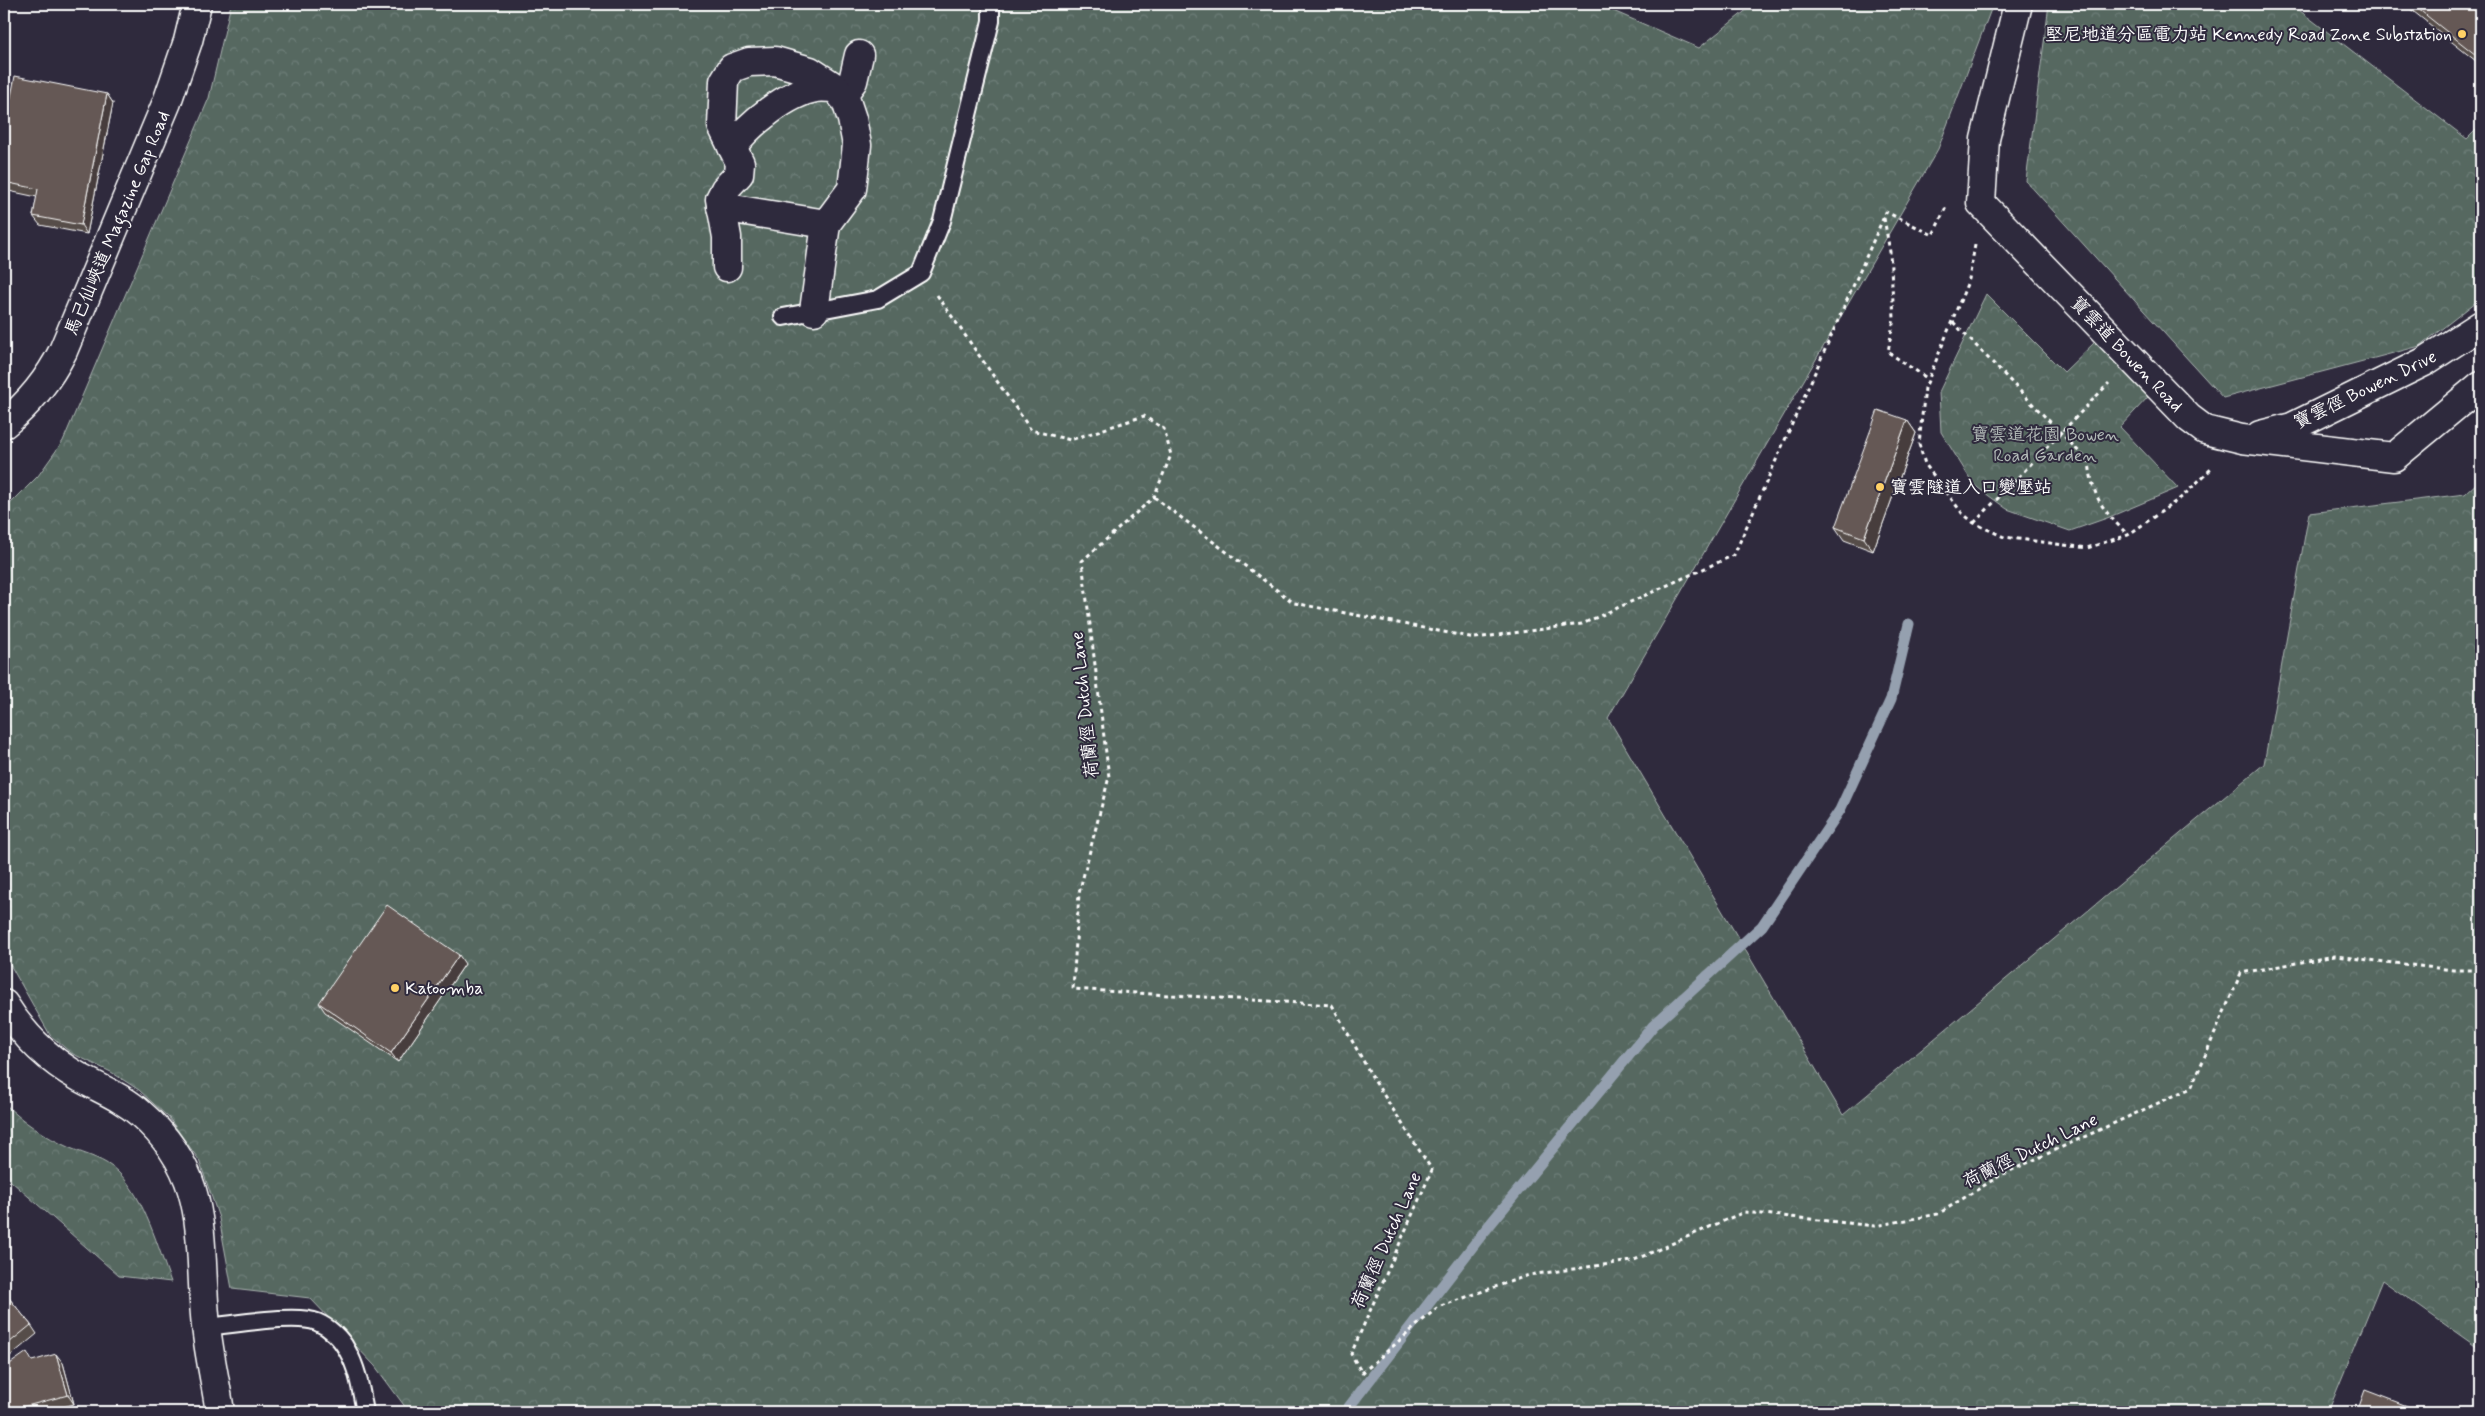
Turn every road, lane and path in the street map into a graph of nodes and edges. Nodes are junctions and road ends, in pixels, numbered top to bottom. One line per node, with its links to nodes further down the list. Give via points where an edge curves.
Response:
1 (197, 4): 20 (street, 馬己仙峽道 Magazine Gap Road, via 167,102 63,352 38,392)
2 (991, 4): 12 (lane, via 991,21 942,221)
3 (2018, 4): 7 (street, via 1985,139)
4 (859, 55): 5 (street, via 853,82)
5 (839, 92): 6 (street, via 816,88 803,92 748,128); 6 (street, via 810,72 775,61 749,62 732,68 724,81 722,126); 10 (street, via 852,119 857,145 852,189)
6 (732, 147): 8 (street, via 740,163 739,174 725,189)
7 (1981, 203): 9 (path, via 1951,196 1933,235 1886,212); 15 (path, via 1970,279); 17 (street, 寶雲道 Bowen Road)
8 (721, 207): 10 (street); 11 (street)
9 (1884, 217): 18 (path, via 1890,252 1894,318 1888,352); 23 (path, via 1734,555 1582,624 1475,638 1294,603)
10 (826, 224): 13 (street)
11 (727, 267)
12 (921, 273): 13 (lane, via 878,300); 23 (path, 荷蘭徑 Dutch Lane, via 1031,430 1070,440 1144,416 1164,429 1171,455)
13 (814, 311): 14 (lane)
14 (783, 317)
15 (1953, 322): 18 (path); 21 (path)
16 (2481, 325): 22 (street, 寶雲徑 Bowen Drive, via 2424,362 2292,427)
17 (2132, 360): 21 (path); 22 (street, 寶雲道 Bowen Road, via 2206,430)
18 (1928, 379): 24 (path, via 1918,444 1925,464 1962,513)
19 (2481, 385): 22 (street, 寶雲道 Bowen Road, via 2394,457)
20 (4, 424)
21 (2062, 433): 24 (path); 25 (path, via 2090,462 2092,487 2107,514)
22 (2242, 439): 25 (path, via 2182,497)
23 (1154, 497): 26 (path, 荷蘭徑 Dutch Lane, via 1082,561 1109,777 1079,893 1073,989 1332,1005 1374,1080 1432,1170 1351,1354 1362,1373 1438,1307 1529,1275 1632,1261 1744,1212 1875,1226 1938,1214 2001,1176 2191,1088 2241,973 2335,956 2453,970)
24 (1974, 523): 25 (path, via 2004,538 2086,548)
25 (2128, 535)
26 (2481, 970)
27 (4, 1004): 28 (street, via 40,1050 62,1067 140,1113 177,1156 186,1171 198,1209)
28 (206, 1327): 29 (street); 30 (lane, via 280,1319 315,1321 332,1330 347,1349 357,1374)
29 (220, 1412)
30 (365, 1412)

